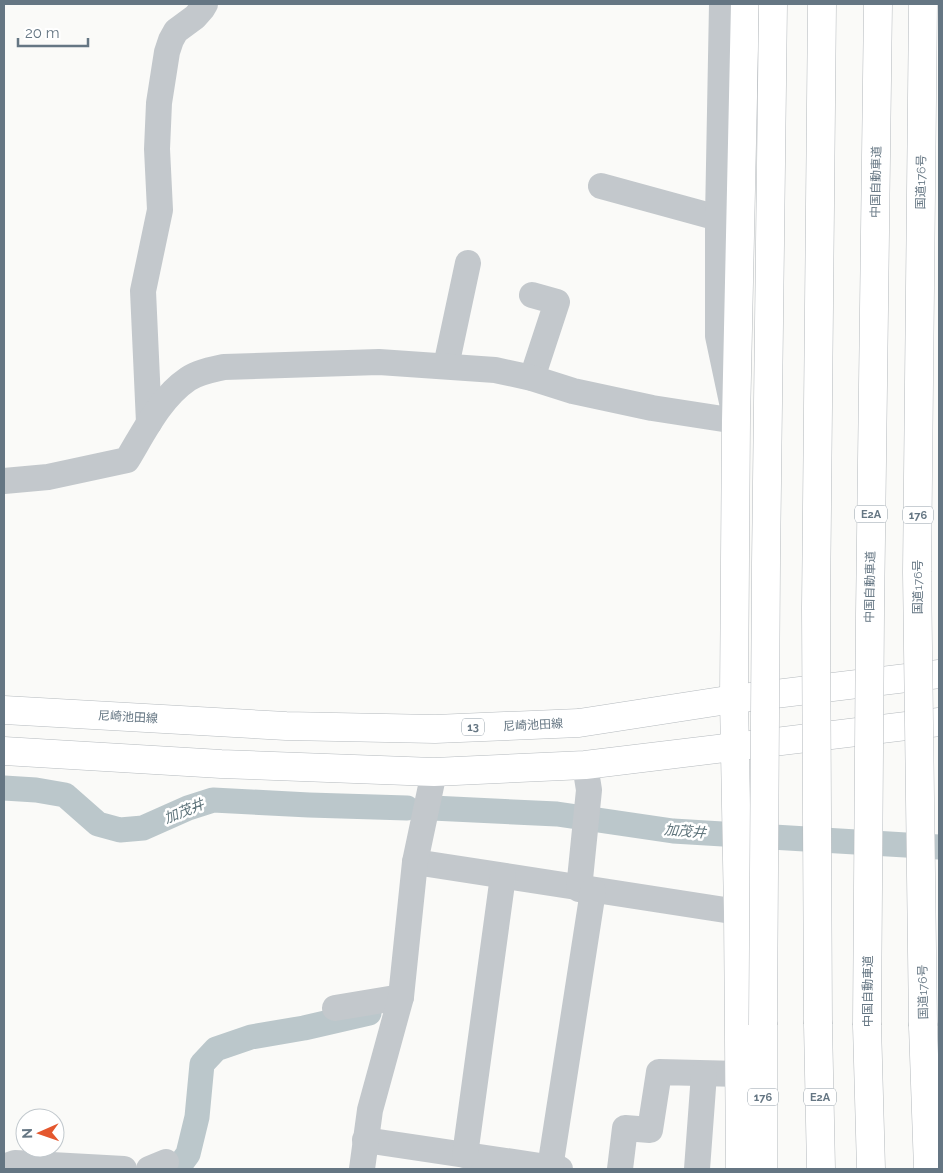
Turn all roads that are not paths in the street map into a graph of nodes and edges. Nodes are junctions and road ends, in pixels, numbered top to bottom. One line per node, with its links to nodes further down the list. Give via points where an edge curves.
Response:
1 (205, 4): 15 (street, via 171,40 159,103 160,210 143,291)
2 (722, 4): 9 (street)
3 (745, 4): 14 (main road)
4 (773, 4): 42 (main road, 176, bridge)
5 (822, 4): 43 (main road, E2A, bridge, via 816,608)
6 (878, 4): 44 (main road, 中国自動車道 / E2A, bridge, via 867,1024)
7 (923, 4): 45 (main road, 国道176号 / 176, bridge, via 918,572 923,1026)
8 (601, 186): 9 (street)
9 (718, 218): 14 (street, via 718,336)
10 (468, 263): 12 (street)
11 (532, 295): 13 (street, via 557,302)
12 (446, 366): 13 (street, via 495,370); 15 (street, via 344,362 206,370 188,379 171,394)
13 (532, 378): 14 (street, via 636,405)
14 (736, 421): 18 (main road)
15 (149, 423): 16 (street, via 126,460 48,477)
16 (4, 481)
17 (939, 674): 18 (main road, 尼崎池田線 / 13)
18 (734, 700): 19 (main road, 尼崎池田線 / 13, via 579,723 435,729 286,726); 21 (main road)
19 (4, 710)
20 (939, 722): 21 (main road)
21 (736, 746): 23 (main road); 28 (main road)
22 (4, 751): 24 (main road)
23 (585, 765): 24 (main road); 27 (street, via 589,790)
24 (434, 772): 25 (street)
25 (414, 862): 26 (street); 29 (street)
26 (503, 876): 27 (street); 34 (street)
27 (586, 890): 28 (street); 36 (street)
28 (738, 912): 32 (main road)
29 (401, 997): 30 (street); 33 (street)
30 (335, 1008)
31 (704, 1074): 32 (street); 39 (street, via 659,1072 650,1130 625,1128); 40 (street)
32 (740, 1074): 41 (main road)
33 (365, 1140): 34 (street); 38 (street)
34 (465, 1155): 36 (street)
35 (4, 1167): 37 (street, via 15,1163)
36 (555, 1168)
37 (124, 1169)
38 (362, 1169)
39 (620, 1169)
40 (697, 1169)
41 (740, 1169)
42 (763, 1169)
43 (821, 1169)
44 (871, 1169)
45 (928, 1169)

